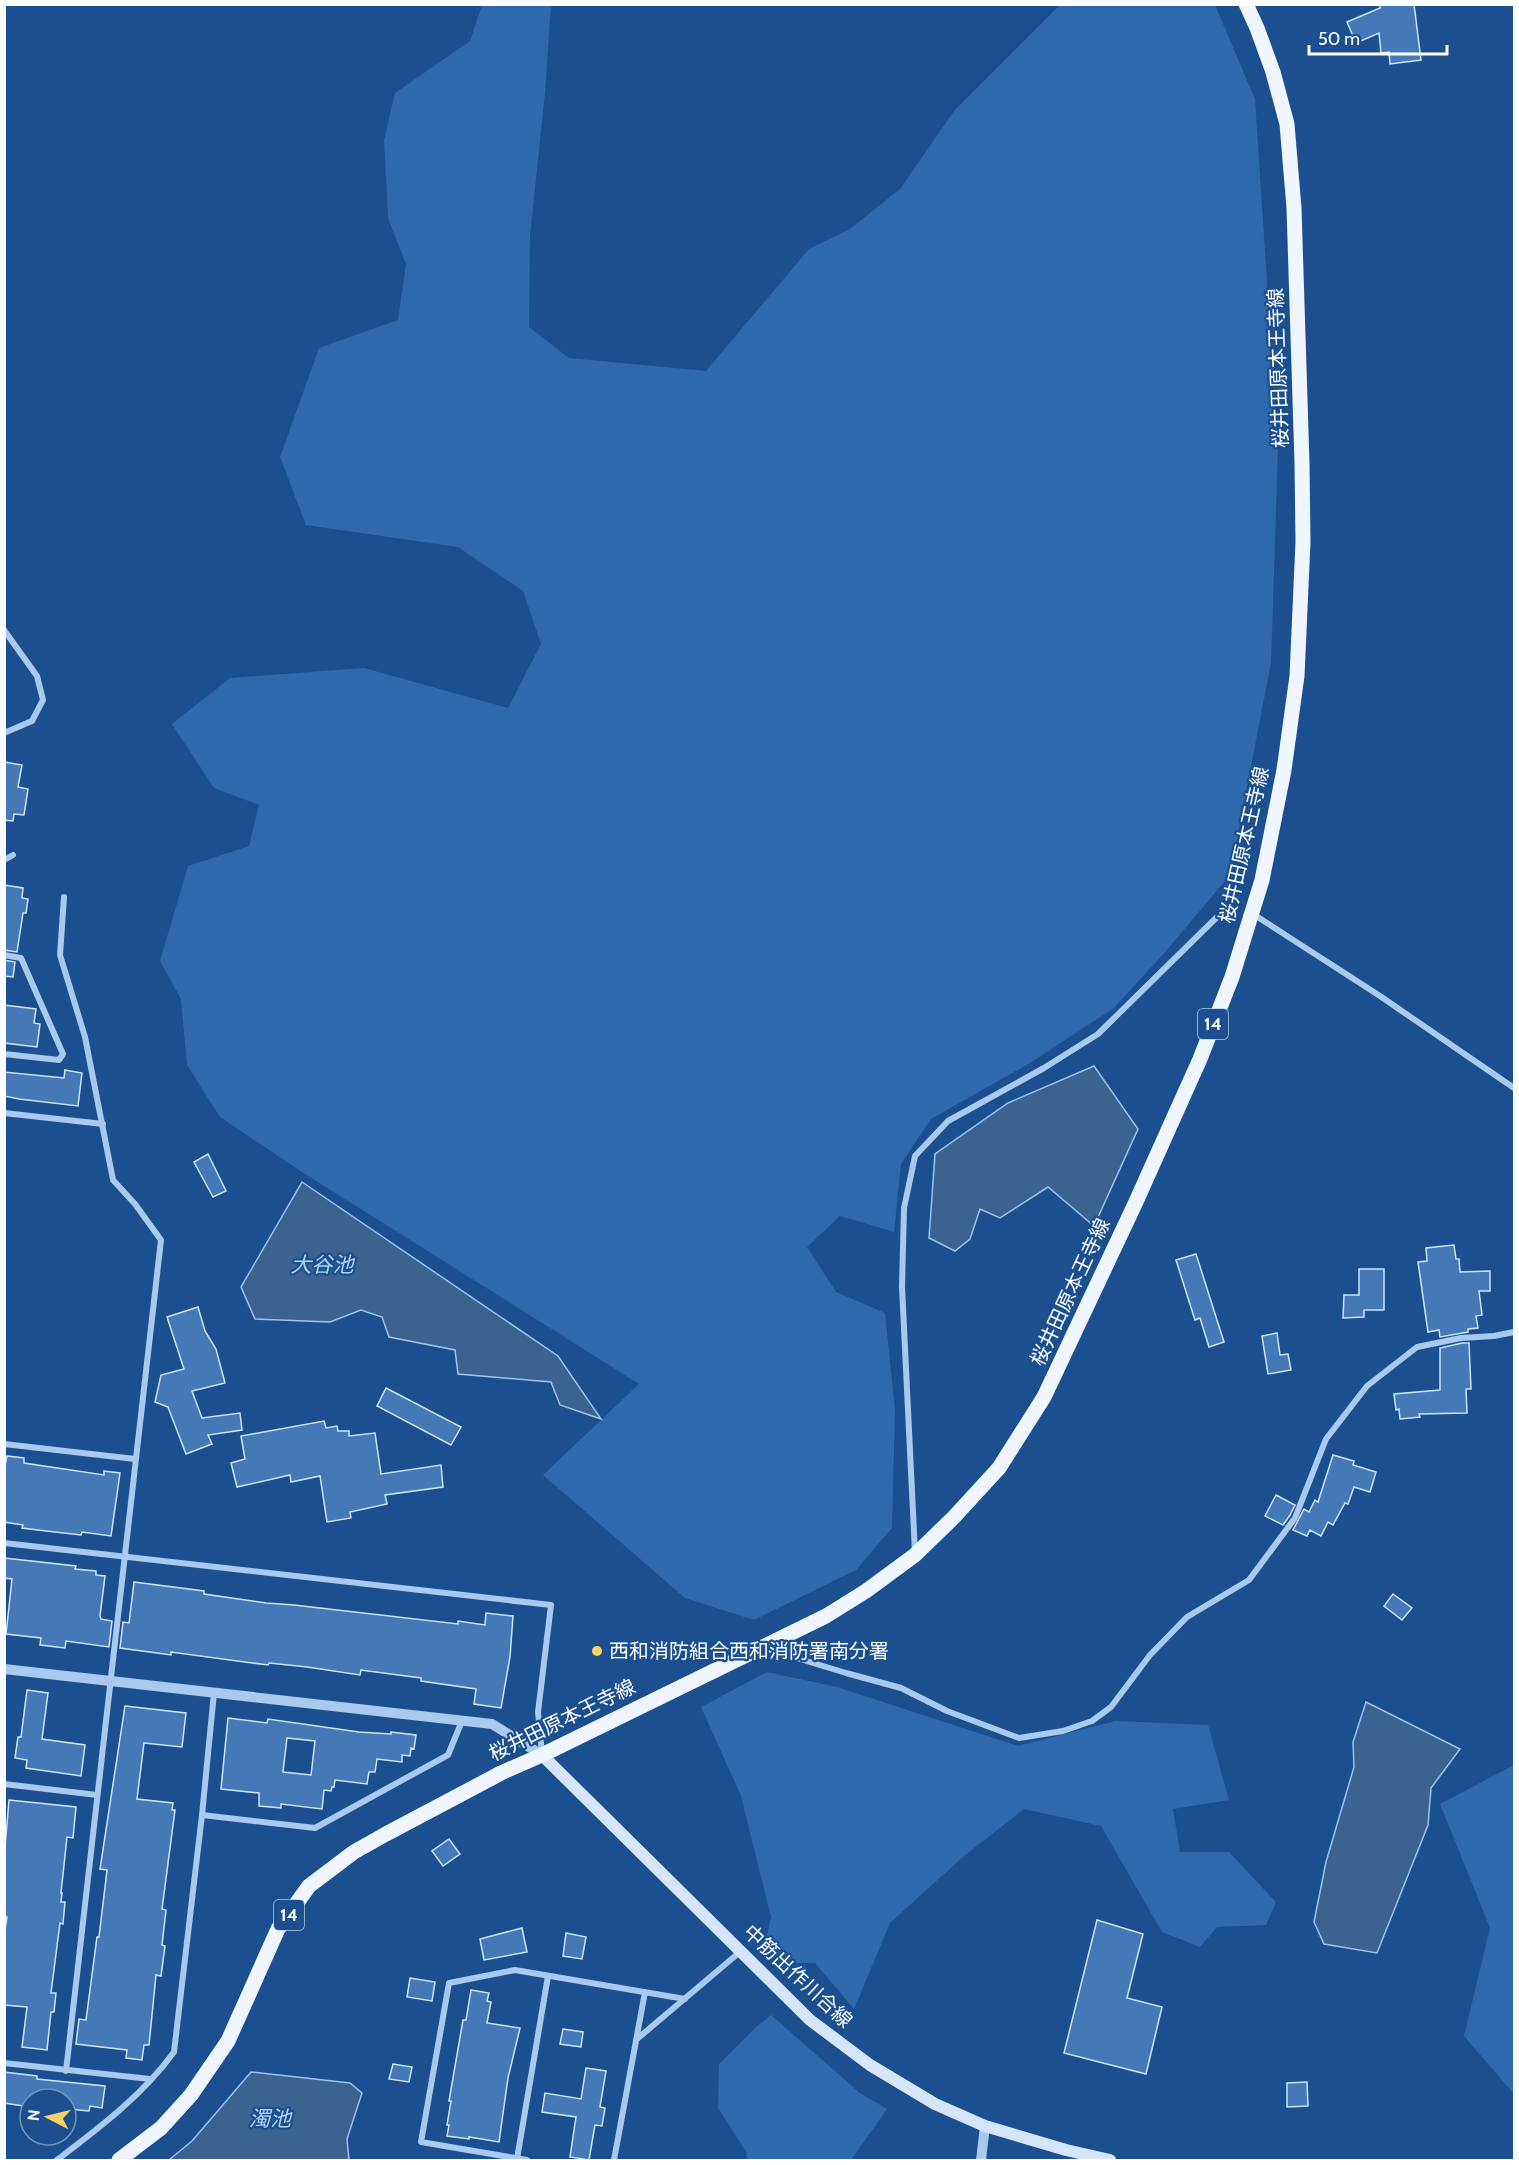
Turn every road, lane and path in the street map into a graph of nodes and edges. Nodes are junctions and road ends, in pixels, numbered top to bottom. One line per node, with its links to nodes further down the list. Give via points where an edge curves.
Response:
1 (1246, 4): 7 (main road, 桜井田原本王寺線 / 14, via 1273,72 1287,124 1294,220 1303,542 1297,676 1282,781)
2 (6, 635): 3 (street, via 37,676 43,700 32,721)
3 (4, 733)
4 (13, 855): 5 (street)
5 (4, 860)
6 (64, 897): 13 (street, via 60,955 85,1037)
7 (1252, 913): 11 (street); 18 (main road, 桜井田原本王寺線 / 14, via 1200,1059 1044,1397 999,1468)
8 (1216, 918): 18 (street, via 1098,1034 948,1121 915,1156 904,1208 902,1287)
9 (4, 956): 10 (street, via 21,958 63,1054 58,1060)
10 (4, 1054)
11 (1515, 1088)
12 (4, 1113): 13 (street)
13 (103, 1124): 16 (street, via 113,1180 161,1240)
14 (1515, 1332): 20 (street, via 1417,1347 1367,1386 1326,1439 1295,1518 1249,1580 1187,1617 1150,1655 1111,1707 1092,1721 1063,1731 1019,1738 946,1711 901,1688)
15 (4, 1444): 16 (street)
16 (135, 1459): 19 (street)
17 (4, 1543): 19 (street)
18 (915, 1555): 20 (main road, 桜井田原本王寺線 / 14, via 826,1616)
19 (125, 1556): 22 (street); 25 (street, via 551,1605 538,1712)
20 (761, 1647): 25 (main road, 桜井田原本王寺線 / 14)
21 (4, 1669): 22 (street)
22 (111, 1681): 23 (street); 27 (street)
23 (214, 1693): 24 (street); 28 (street)
24 (462, 1721): 25 (street, via 492,1724); 28 (street, via 448,1755 315,1828)
25 (542, 1755): 29 (main road, 中筋出作川合線); 40 (main road, 桜井田原本王寺線 / 14, via 386,1834 309,1886 278,1929 228,2041 192,2095 161,2128)
26 (4, 1784): 27 (street)
27 (97, 1795): 35 (street)
28 (202, 1815): 36 (street, via 174,2052)
29 (741, 1951): 32 (street); 37 (main road, 中筋出作川合線, via 810,2020 870,2065 935,2104)
30 (548, 1976): 31 (street); 38 (street); 38 (street, via 515,1970 449,1983 421,2142)
31 (645, 1992): 32 (street); 33 (street)
32 (685, 1999): 33 (street)
33 (637, 2038): 42 (street)
34 (4, 2063): 35 (street)
35 (66, 2071): 36 (street)
36 (150, 2079): 39 (street, via 116,2115)
37 (985, 2126): 43 (street); 44 (main road, 中筋出作川合線)
38 (517, 2159): 41 (street)
39 (57, 2160)
40 (119, 2160)
41 (527, 2160)
42 (614, 2160)
43 (981, 2160)
44 (1110, 2160)

